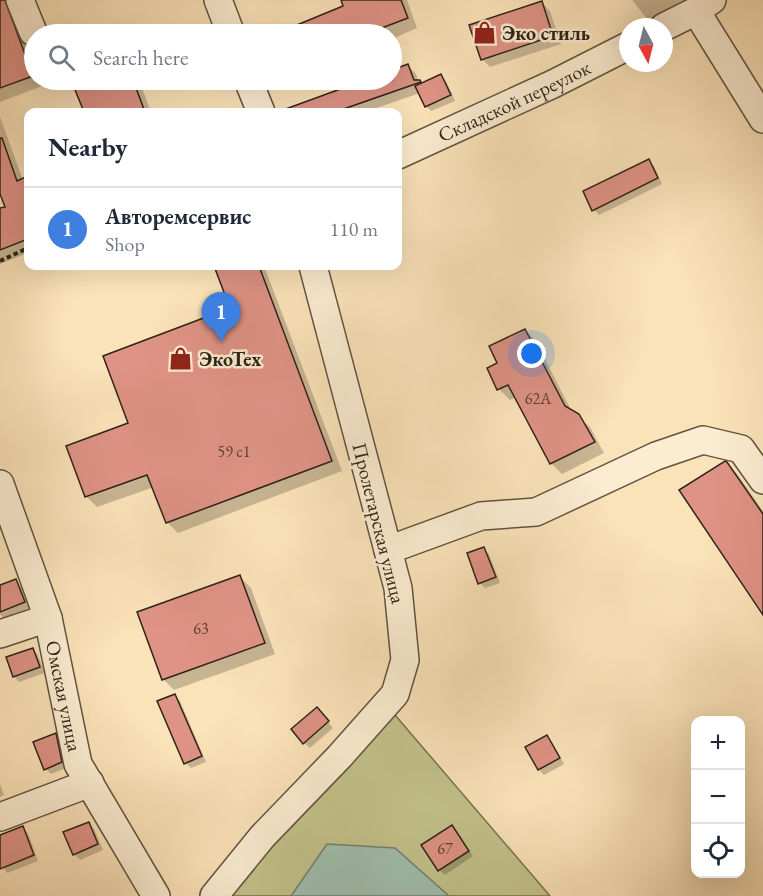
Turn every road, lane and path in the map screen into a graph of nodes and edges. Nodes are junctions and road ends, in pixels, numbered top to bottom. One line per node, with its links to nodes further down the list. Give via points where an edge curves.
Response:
1 (20, 0): 5 (street)
2 (218, 0): 6 (street)
3 (704, 5): 4 (street); 10 (street)
4 (673, 22)
5 (30, 24)
6 (227, 24)
7 (619, 51): 11 (street, Складской переулок)
8 (252, 90): 9 (street)
9 (259, 108)
10 (763, 119)
11 (402, 153)
12 (24, 250): 13 (path)
13 (0, 261)
14 (314, 270): 17 (street, Пролетарская улица)
15 (763, 480): 17 (street, via 741,449 703,440 656,456 536,512 481,516)
16 (0, 484): 18 (street, Омская улица)
17 (388, 550): 23 (street, Пролетарская улица, via 398,588 405,660 394,694 262,837)
18 (48, 618): 19 (street); 20 (street, Омская улица, via 78,764)
19 (0, 634)
20 (90, 783): 21 (street); 22 (street, Омская улица)
21 (0, 817)
22 (156, 896)
23 (214, 896)

